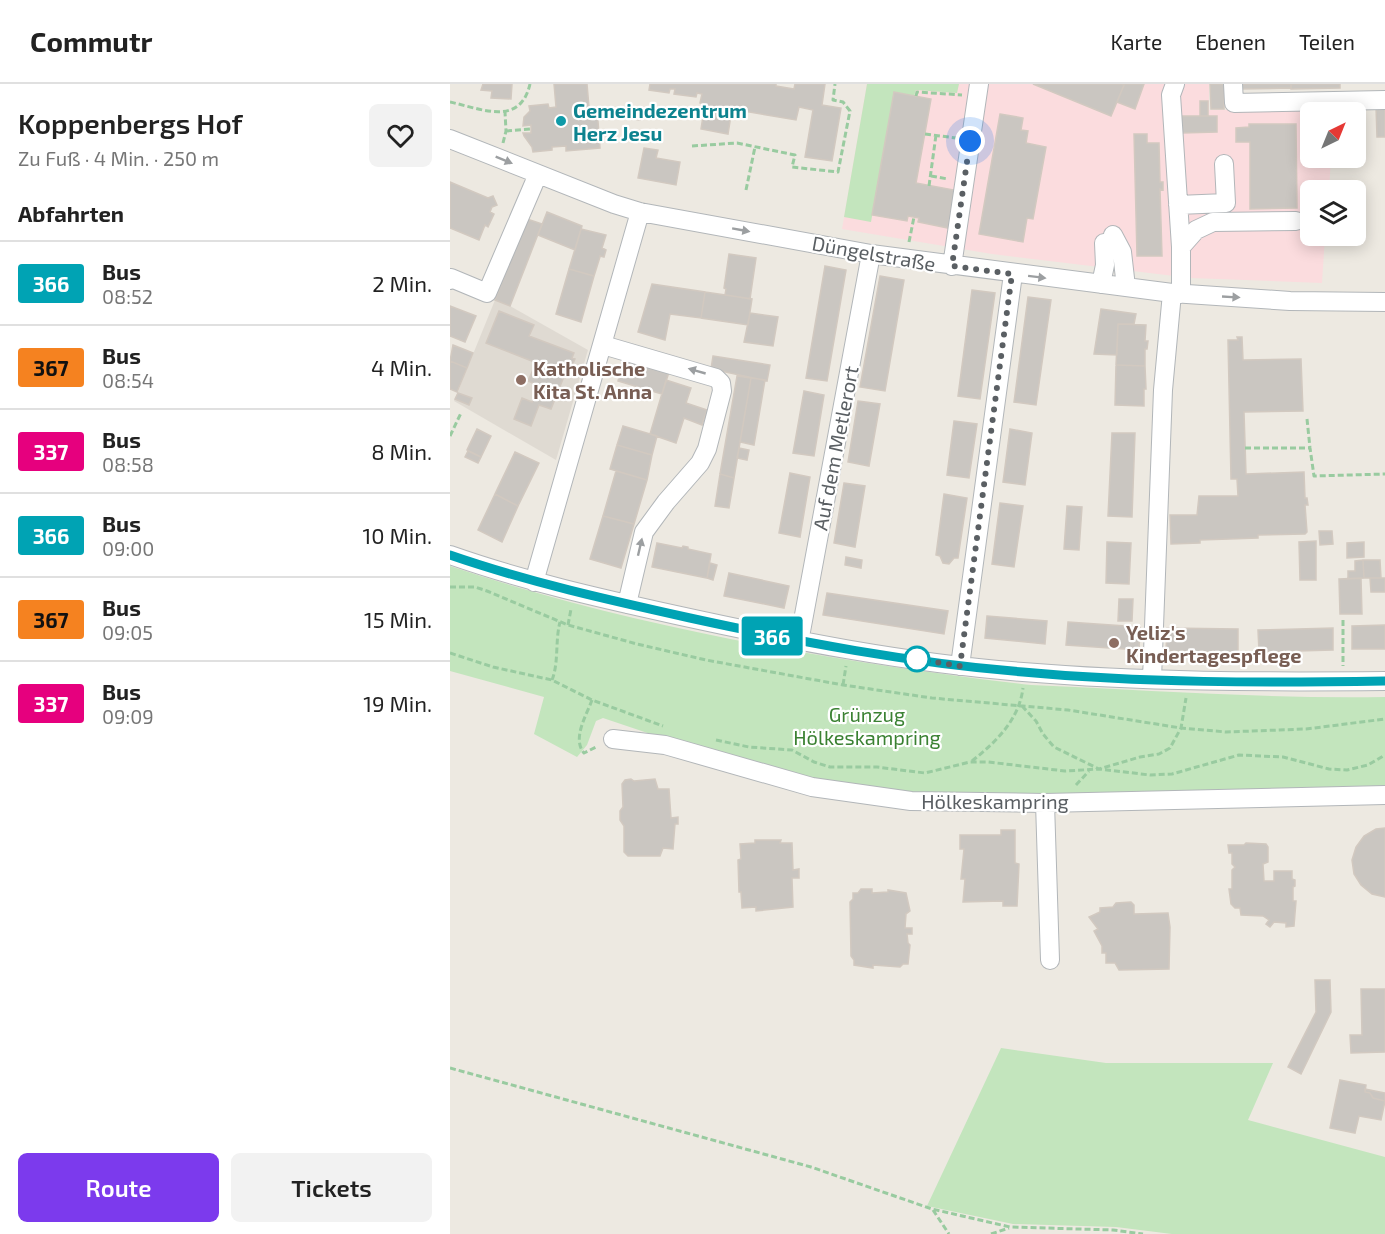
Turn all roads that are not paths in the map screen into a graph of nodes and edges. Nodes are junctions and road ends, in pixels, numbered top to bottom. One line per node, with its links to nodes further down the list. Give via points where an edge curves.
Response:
1 (1175, 84): 8 (street, via 1171,95)
2 (1233, 84): 4 (street, via 1234,103)
3 (978, 91): 13 (street)
4 (1385, 100)
5 (450, 139): 7 (street, Düngelstraße, one-way to 7)
6 (1224, 164): 8 (street, via 1226,203)
7 (538, 174): 9 (street, Düngelstraße); 15 (street, via 487,293)
8 (1178, 205): 11 (street)
9 (640, 212): 12 (street, Düngelstraße, one-way to 12); 20 (street)
10 (1296, 221): 11 (street, via 1213,222 1196,230)
11 (1181, 247): 18 (street)
12 (871, 254): 13 (street, Düngelstraße); 24 (street, Auf dem Metlerort)
13 (952, 266): 14 (street, Düngelstraße)
14 (1012, 274): 16 (street, Düngelstraße, one-way to 16); 25 (street)
15 (450, 280)
16 (1101, 284): 17 (street, Düngelstraße); 17 (street, via 1109,239 1122,252)
17 (1126, 287): 18 (street, Düngelstraße)
18 (1177, 294): 19 (street, Düngelstraße, one-way to 19); 26 (street, via 1162,390)
19 (1385, 302)
20 (603, 345): 22 (street); 23 (street, one-way to 20, via 644,532 700,463 722,391 716,378)
21 (450, 555): 22 (street)
22 (534, 582): 23 (street)
23 (627, 604): 24 (street)
24 (799, 642): 25 (street)
25 (960, 666): 26 (street)
26 (1152, 679): 27 (street)
27 (1385, 681)
28 (613, 740): 30 (street, Hölkeskampring, via 665,745 812,788 912,801)
29 (1385, 795): 30 (street, Hölkeskampring)
30 (1045, 803): 31 (street)
31 (1050, 960)

